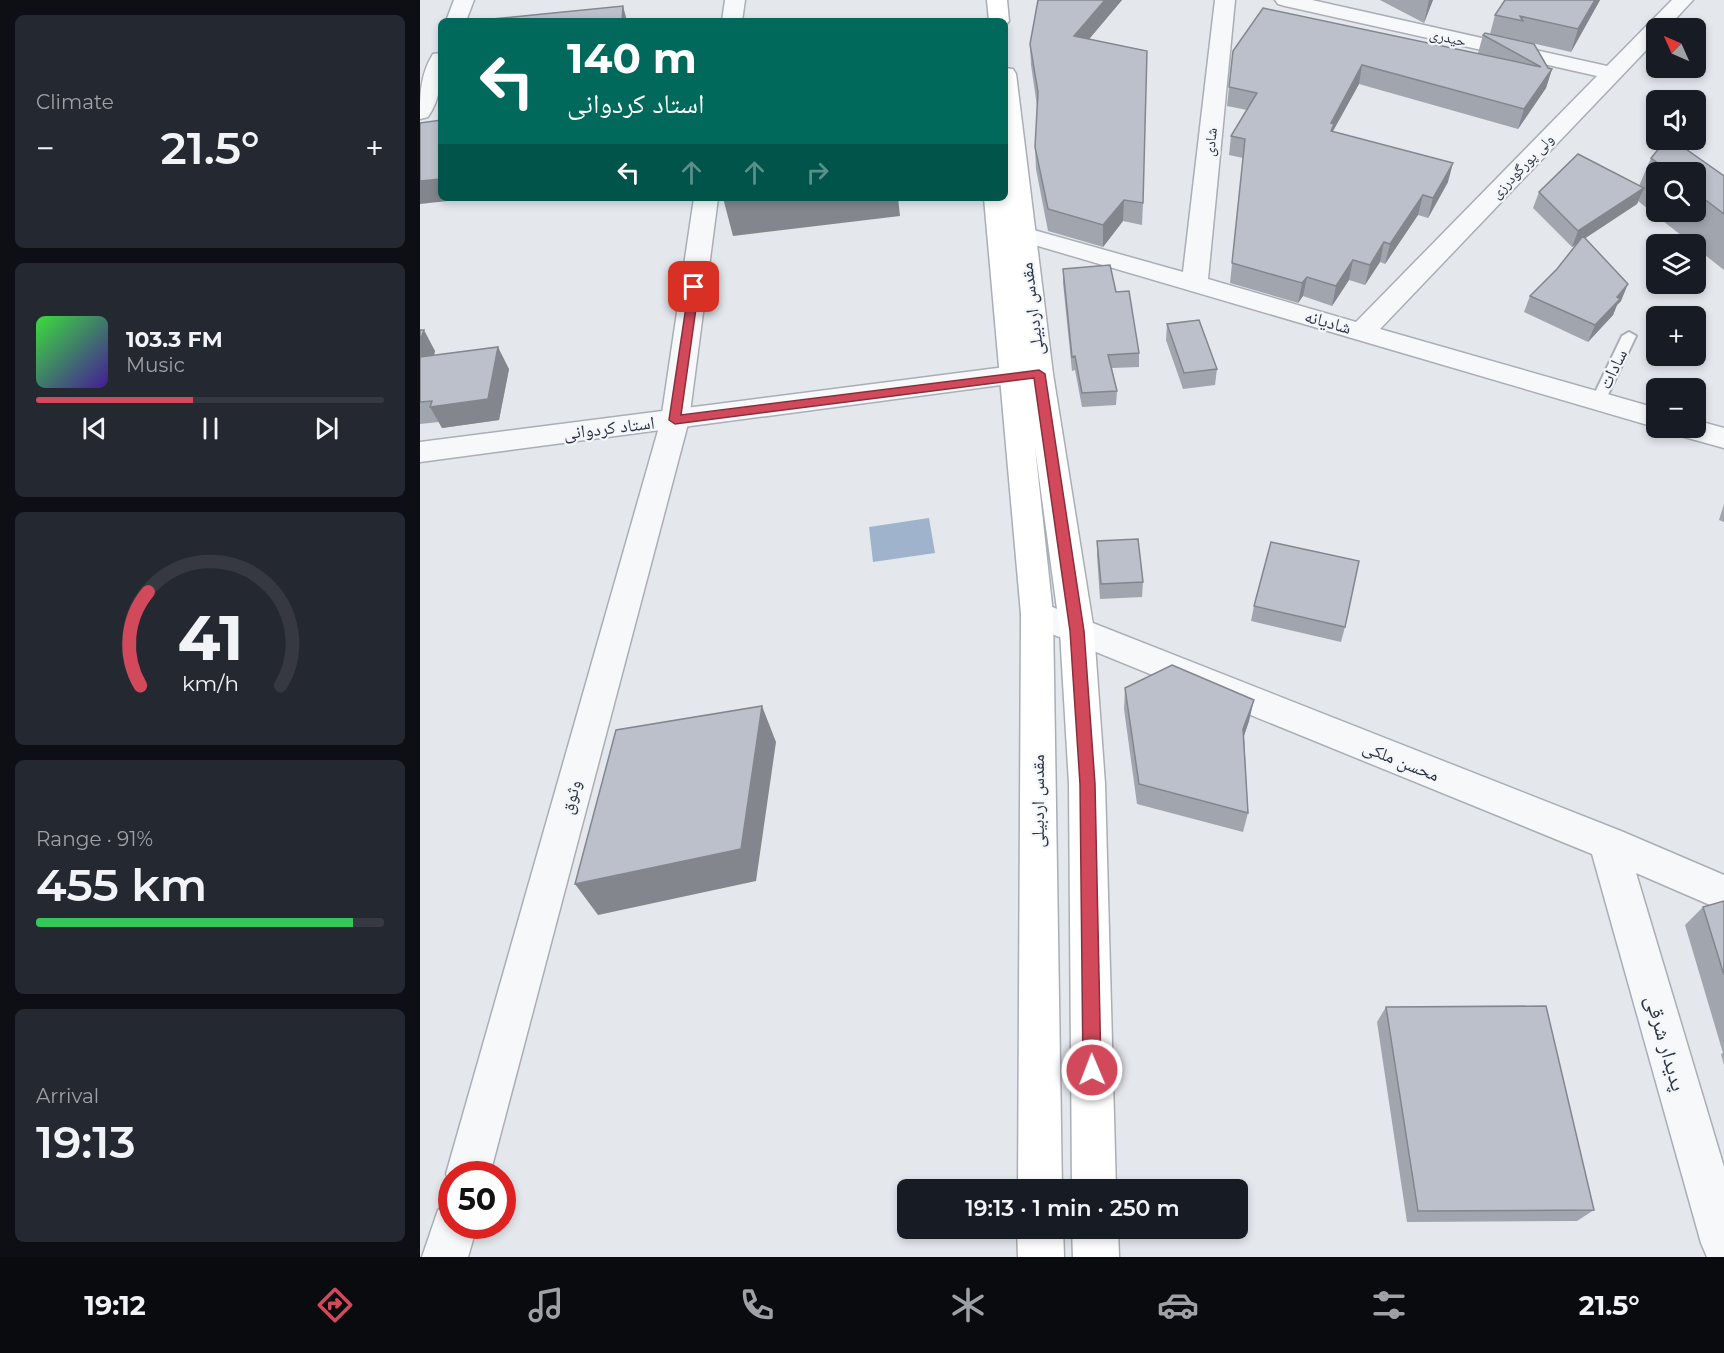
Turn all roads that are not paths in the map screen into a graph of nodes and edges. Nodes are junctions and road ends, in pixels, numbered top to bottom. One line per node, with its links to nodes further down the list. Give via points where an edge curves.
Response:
1 (464, 0): 7 (street)
2 (735, 0): 8 (street)
3 (997, 0): 9 (main road)
4 (1225, 0): 17 (street, شادی)
5 (1285, 0): 11 (street, حیدری)
6 (1683, 0): 11 (street, ولی پورگودرزی)
7 (457, 18)
8 (732, 18)
9 (999, 18)
10 (438, 67): 12 (street)
11 (1611, 74): 18 (street, ولی پورگودرزی)
12 (420, 112)
13 (1008, 154): 16 (main road, مقدس اردبیلی)
14 (706, 201): 23 (street, وثوق)
15 (997, 201): 16 (main road, مقدس اردبیلی)
16 (1011, 233): 17 (street, شادیانه); 20 (main road, مقدس اردبیلی)
17 (1194, 283): 18 (street, شادیانه)
18 (1362, 332): 21 (street, شادیانه)
19 (1629, 336): 21 (lane, سادات)
20 (1026, 374): 23 (street, استاد کردوانی); 27 (main road, مقدس اردبیلی); 28 (main road, مقدس اردبیلی)
21 (1598, 401): 22 (street, شادیانه)
22 (1646, 415)
23 (675, 420): 26 (street, استاد کردوانی); 31 (street, وثوق)
24 (1706, 433): 25 (street)
25 (1723, 437)
26 (420, 452)
27 (1037, 614): 28 (street, محسن ملکی); 32 (main road, مقدس اردبیلی)
28 (1077, 631): 29 (street, محسن ملکی); 33 (main road, مقدس اردبیلی, via 1087,784)
29 (1608, 843): 30 (street, محسن ملکی); 37 (street, پدیدار شرقی)
30 (1724, 894)
31 (472, 1161)
32 (1040, 1179)
33 (1094, 1179)
34 (450, 1239): 38 (street)
35 (1040, 1239): 39 (main road)
36 (1095, 1239): 40 (main road)
37 (1724, 1244)
38 (445, 1257)
39 (1041, 1257)
40 (1095, 1257)

